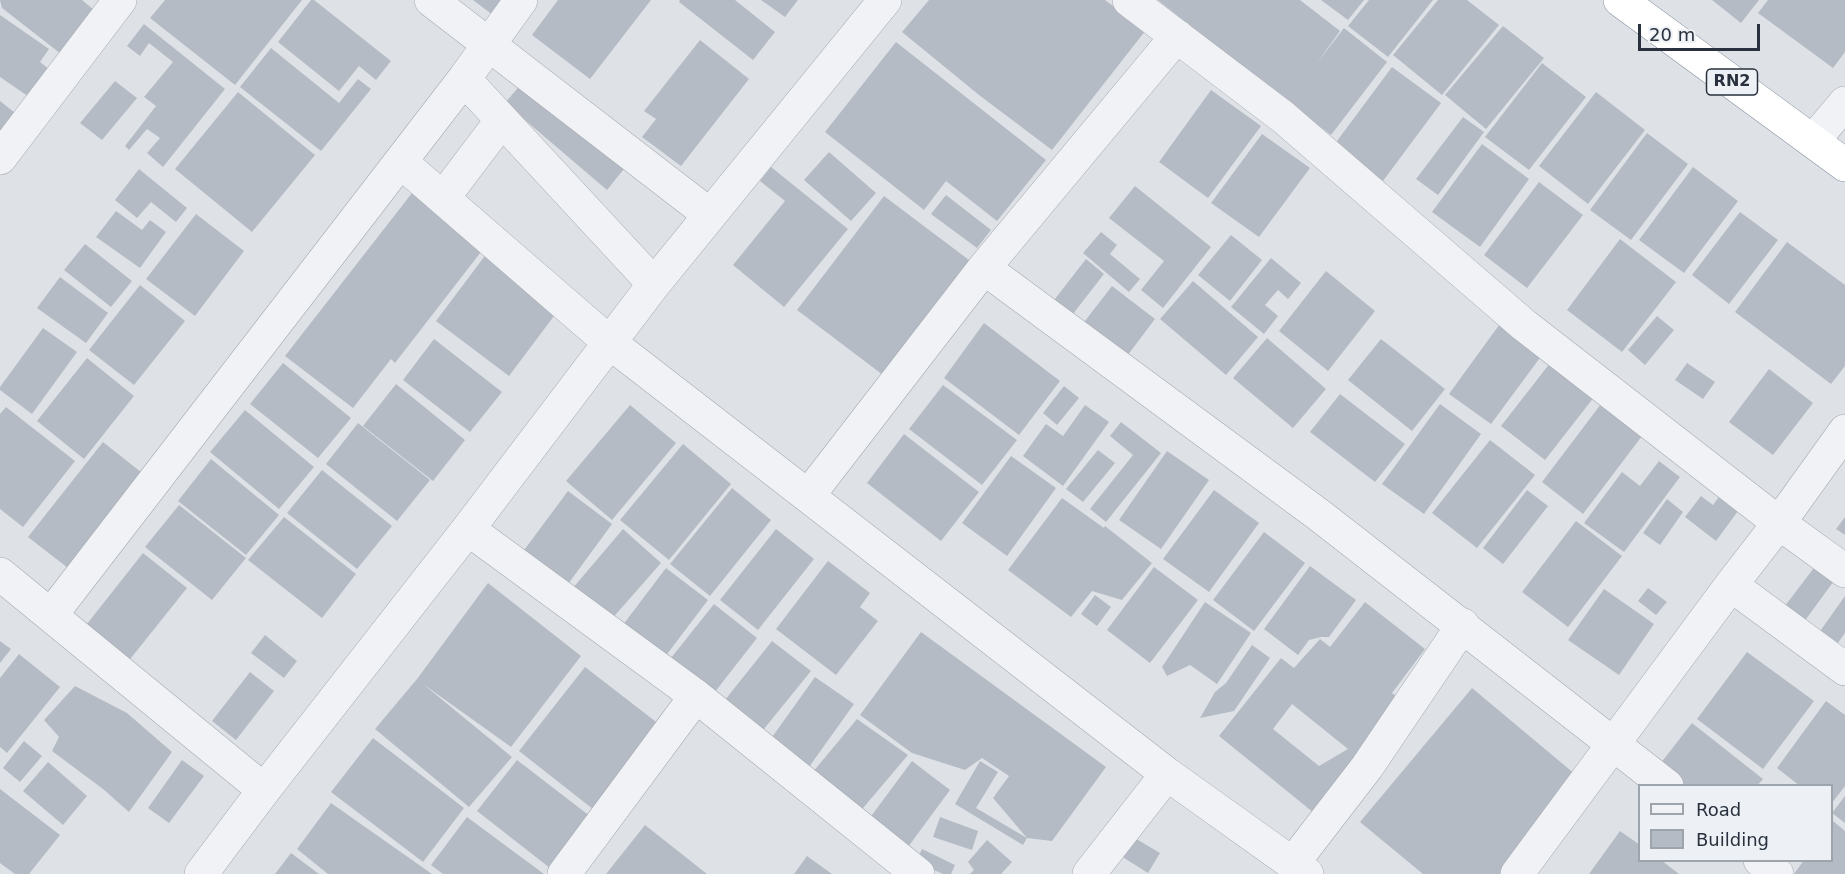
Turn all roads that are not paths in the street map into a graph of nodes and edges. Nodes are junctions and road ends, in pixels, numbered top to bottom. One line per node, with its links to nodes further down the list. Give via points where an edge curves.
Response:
1 (120, 0): 13 (street)
2 (431, 0): 8 (street)
3 (521, 0): 8 (street)
4 (885, 0): 17 (street)
5 (1129, 0): 7 (street)
6 (1620, 0): 12 (highway, RN2)
7 (1177, 36): 18 (street); 23 (street, via 1283,117 1524,325)
8 (489, 43): 9 (street); 17 (street)
9 (464, 79): 11 (street); 14 (street)
10 (1845, 103): 12 (street)
11 (502, 120): 16 (street); 19 (street)
12 (1813, 141): 15 (highway, RN2)
13 (0, 159)
14 (400, 162): 16 (street); 28 (street)
15 (1845, 165)
16 (442, 198): 20 (street)
17 (710, 215): 19 (street)
18 (984, 268): 22 (street); 29 (street)
19 (654, 284): 20 (street)
20 (609, 342): 22 (street); 24 (street)
21 (1845, 431): 23 (street)
22 (808, 496): 33 (street)
23 (1779, 523): 25 (street); 27 (street)
24 (468, 529): 31 (street); 35 (street)
25 (1845, 571)
26 (0, 574): 28 (street)
27 (1731, 585): 30 (street); 32 (street)
28 (51, 615): 35 (street)
29 (1463, 625): 32 (street); 37 (street)
30 (1845, 669)
31 (696, 696): 39 (street); 40 (street)
32 (1616, 744): 34 (street); 42 (street)
33 (1167, 774): 37 (street); 41 (street)
34 (1665, 784)
35 (264, 790): 38 (street)
36 (1761, 862): 43 (street)
37 (1300, 869)
38 (201, 874)
39 (564, 874)
40 (918, 874)
41 (1089, 874)
42 (1517, 874)
43 (1777, 874)

